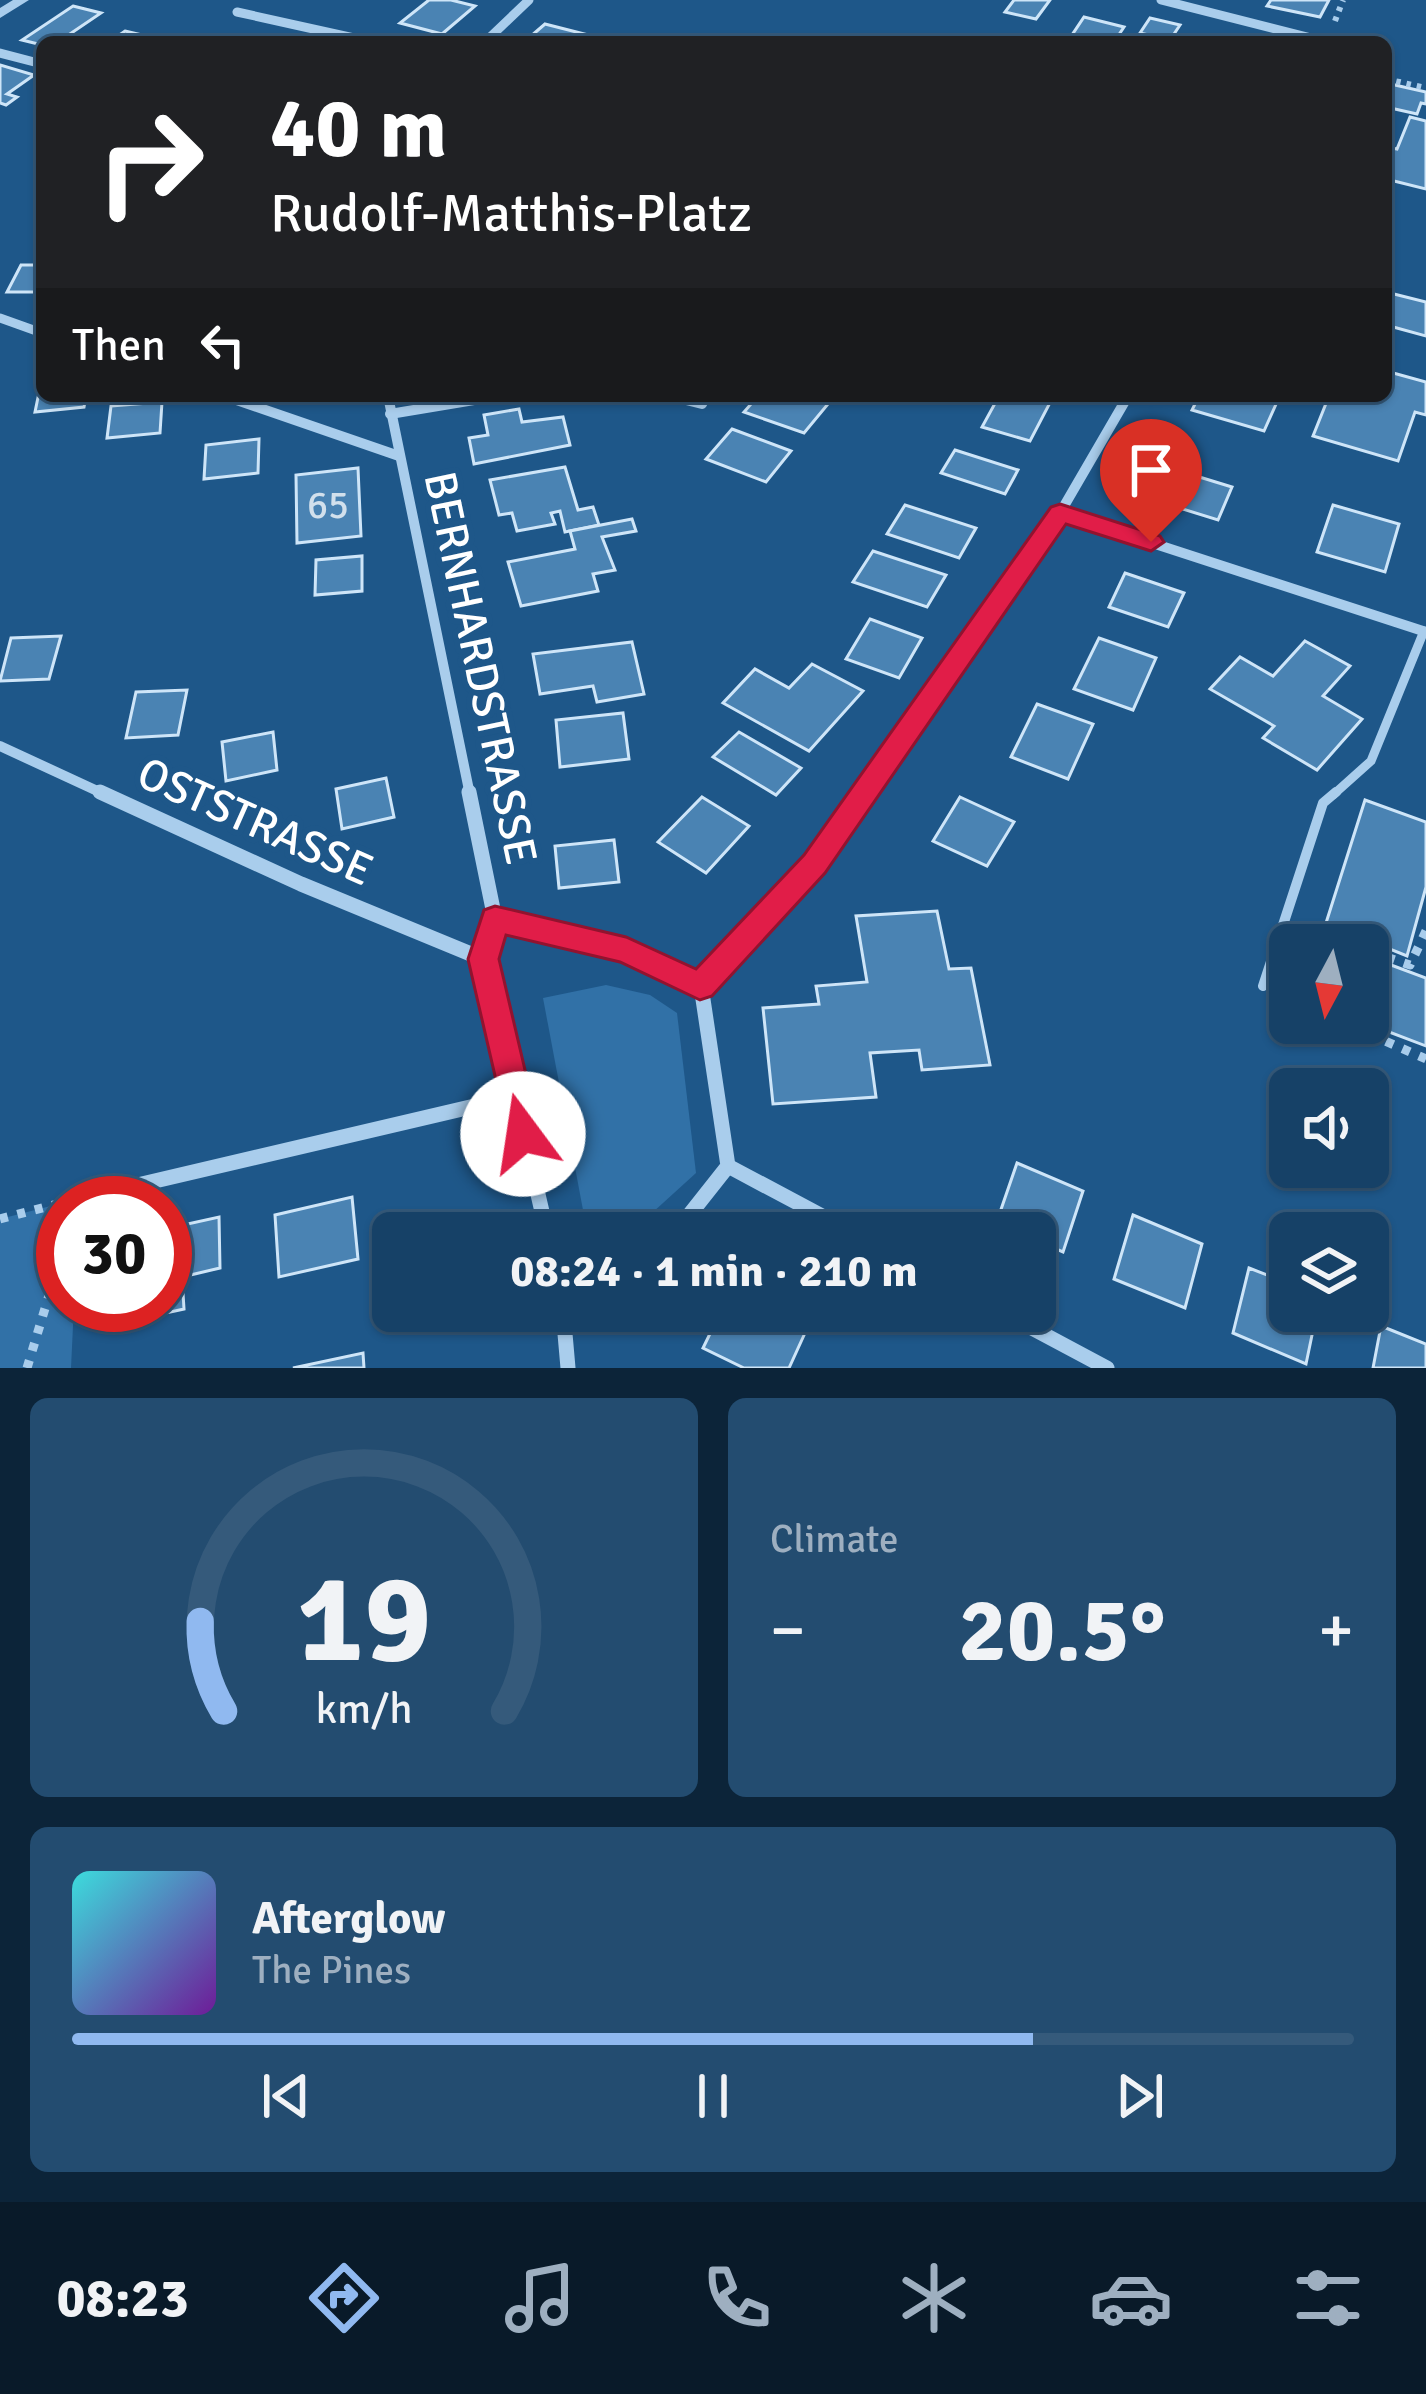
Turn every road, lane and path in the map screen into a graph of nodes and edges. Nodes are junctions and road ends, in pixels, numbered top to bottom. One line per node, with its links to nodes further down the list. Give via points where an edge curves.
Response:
1 (22, 0): 5 (street)
2 (529, 0): 7 (street)
3 (1161, 0): 8 (street)
4 (237, 12): 6 (street)
5 (0, 14)
6 (345, 36)
7 (490, 36)
8 (1311, 36)
9 (0, 52): 10 (street)
10 (36, 62)
11 (1392, 80): 12 (path)
12 (1426, 88)
13 (0, 319): 14 (street)
14 (36, 331)
15 (242, 402): 22 (street)
16 (389, 402): 21 (street, BERNHARDSTRASSE)
17 (461, 402): 21 (street)
18 (694, 402): 20 (street)
19 (1125, 402): 23 (street)
20 (702, 404)
21 (390, 414): 22 (street, BERNHARDSTRASSE)
22 (399, 456): 26 (street, BERNHARDSTRASSE)
23 (1060, 513): 24 (street); 29 (street, via 815,864)
24 (1425, 632): 30 (lane, via 1371,761 1323,803)
25 (0, 746): 28 (street, OSTSTRASSE)
26 (495, 920): 28 (street, BERNHARDSTRASSE); 29 (street, via 626,950)
27 (1426, 931): 31 (path, via 1410,965 1386,957 1366,1034)
28 (483, 959): 32 (street, BERNHARDSTRASSE)
29 (700, 986): 33 (street)
30 (1262, 986)
31 (1426, 1059)
32 (513, 1096): 34 (street); 36 (street, BERNHARDSTRASSE)
33 (728, 1166): 37 (street); 38 (street)
34 (175, 1176)
35 (36, 1210): 39 (path)
36 (542, 1212)
37 (692, 1212)
38 (815, 1212)
39 (0, 1219)
40 (38, 1332): 43 (path)
41 (565, 1332): 44 (street)
42 (1039, 1332): 45 (street)
43 (27, 1368)
44 (568, 1368)
45 (1107, 1368)

